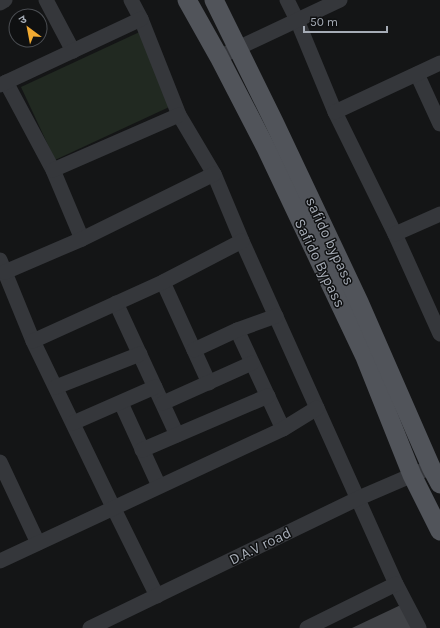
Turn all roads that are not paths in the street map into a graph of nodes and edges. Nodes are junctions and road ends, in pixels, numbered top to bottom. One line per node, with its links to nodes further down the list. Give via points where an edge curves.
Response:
1 (6, 0): 8 (street)
2 (46, 0): 12 (street)
3 (131, 0): 9 (street)
4 (187, 0): 13 (main road, Safido Bypass)
5 (214, 0): 11 (main road, safido bypass)
6 (287, 0): 10 (street)
7 (340, 0): 10 (street)
8 (0, 3)
9 (141, 19): 12 (street); 18 (street)
10 (297, 20): 11 (street); 17 (street)
11 (236, 48): 13 (street); 48 (main road, safido bypass, via 360,302)
12 (73, 51): 16 (street)
13 (219, 57): 49 (main road, Safido Bypass, via 266,148 365,357)
14 (440, 63): 15 (street)
15 (417, 74): 17 (street); 19 (street)
16 (3, 84): 20 (street)
17 (335, 112): 23 (street)
18 (179, 115): 20 (street); 21 (street)
19 (440, 124)
20 (53, 170): 24 (street)
21 (214, 174): 24 (street); 25 (street)
22 (440, 214): 23 (street)
23 (395, 234): 31 (street)
24 (82, 239): 26 (street)
25 (242, 241): 27 (street); 29 (street)
26 (3, 266): 32 (street)
27 (163, 282): 28 (street); 33 (street)
28 (116, 303): 32 (street); 34 (street)
29 (276, 316): 30 (street); 42 (street)
30 (237, 330): 33 (street); 35 (street)
31 (440, 334)
32 (33, 341): 37 (street)
33 (194, 350): 36 (street)
34 (140, 354): 37 (street); 38 (street)
35 (252, 363): 36 (street); 39 (street)
36 (209, 383): 41 (street)
37 (56, 387): 43 (street)
38 (155, 387): 40 (street); 41 (street)
39 (268, 396): 44 (street); 45 (street)
40 (120, 403): 43 (street); 46 (street)
41 (162, 403): 45 (street)
42 (317, 408): 44 (street); 53 (street)
43 (73, 423): 54 (street)
44 (283, 429): 52 (street)
45 (177, 435): 46 (street)
46 (142, 450): 52 (street)
47 (0, 462): 50 (street)
48 (431, 467): 49 (street, D.A.V road); 51 (main road, safido bypass)
49 (412, 475): 53 (street, D.A.V road); 55 (main road, Safido Bypass)
50 (3, 477): 56 (street)
51 (440, 484)
52 (159, 486): 54 (street)
53 (359, 498): 58 (street); 59 (street, D.A.V road)
54 (112, 507): 56 (street); 59 (street)
55 (440, 531)
56 (38, 543): 57 (street)
57 (0, 561)
58 (396, 584): 61 (street); 62 (street)
59 (158, 596): 60 (street, D.A.V road)
60 (90, 628)
61 (307, 628)
62 (419, 628)

